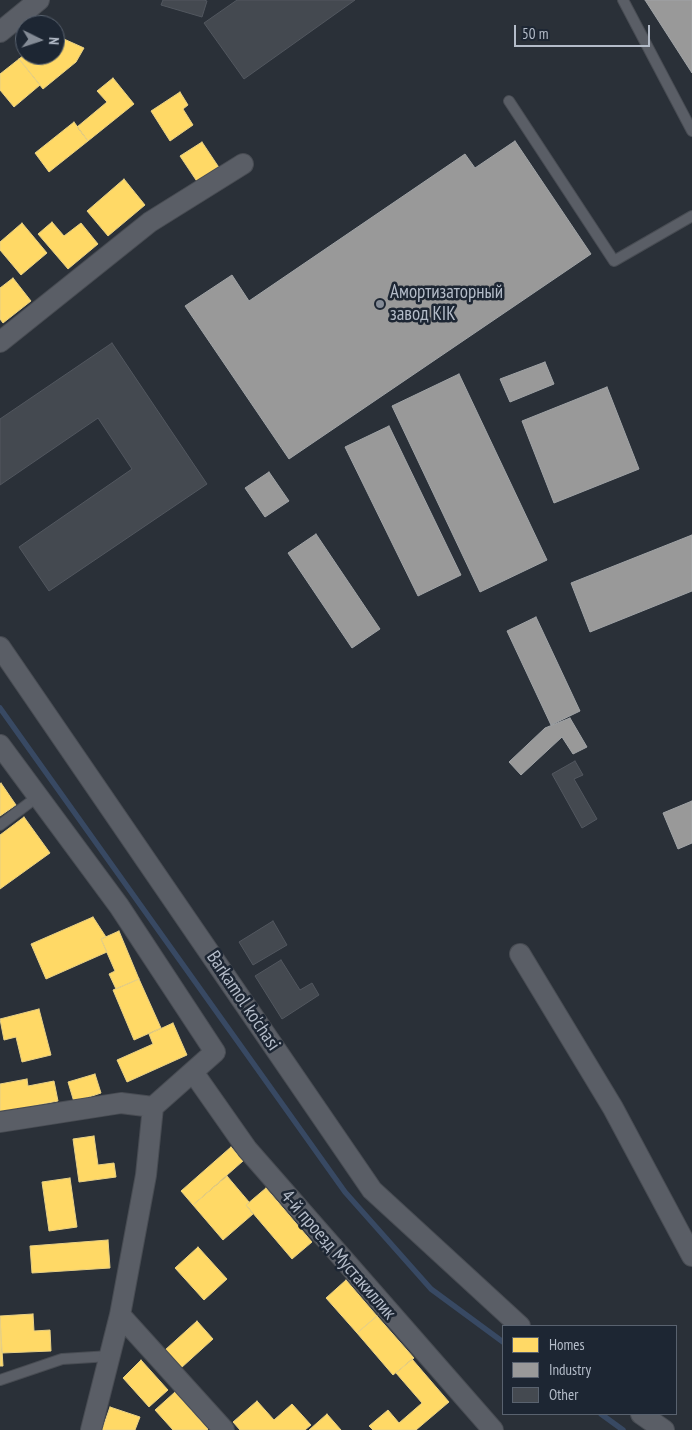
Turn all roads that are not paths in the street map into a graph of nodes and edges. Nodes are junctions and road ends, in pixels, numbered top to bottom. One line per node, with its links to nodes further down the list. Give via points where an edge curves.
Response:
1 (39, 0): 3 (street)
2 (623, 0): 5 (lane)
3 (0, 32)
4 (509, 101): 7 (lane, via 614,261)
5 (692, 131)
6 (243, 164): 8 (street, via 150,222)
7 (692, 216)
8 (0, 342)
9 (0, 647): 19 (street, Barkamol ko'chasi, via 372,1190)
10 (0, 745): 11 (street)
11 (37, 798): 12 (lane); 14 (street, via 119,906 214,1052)
12 (0, 825)
13 (520, 954): 17 (street, via 613,1108)
14 (192, 1072): 15 (street); 25 (street, 4-й проезд Мустакиллик, via 247,1149)
15 (153, 1107): 16 (street, via 121,1103); 18 (street, via 146,1175)
16 (0, 1122)
17 (692, 1256)
18 (120, 1315): 20 (street); 24 (street)
19 (519, 1325)
20 (110, 1356): 21 (lane, via 62,1359); 23 (street)
21 (0, 1380)
22 (642, 1415): 26 (street)
23 (91, 1430)
24 (224, 1430)
25 (493, 1430)
26 (664, 1430)

